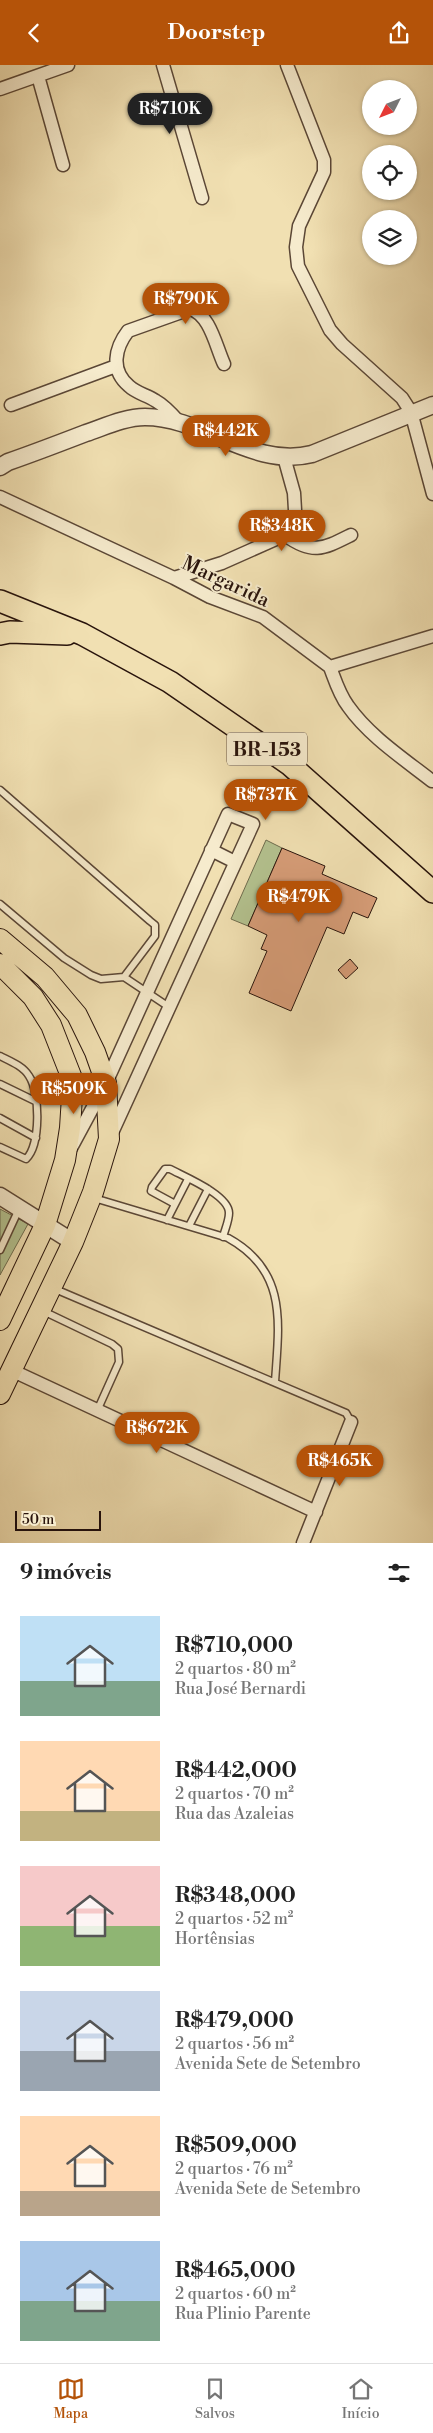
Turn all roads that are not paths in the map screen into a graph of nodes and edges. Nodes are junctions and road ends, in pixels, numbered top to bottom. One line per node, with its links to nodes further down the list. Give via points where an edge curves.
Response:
1 (68, 65): 4 (street)
2 (164, 65): 7 (street)
3 (287, 65): 12 (street, via 321,149 324,172 299,226 298,266 330,330 342,345 402,398)
4 (38, 76): 5 (street); 6 (street)
5 (0, 89)
6 (64, 165)
7 (202, 198)
8 (224, 365): 9 (street, via 204,317 190,309 128,331 116,351)
9 (116, 366): 10 (street); 13 (street, via 128,386 157,401)
10 (11, 405)
11 (433, 405): 12 (street)
12 (411, 412): 14 (street, via 312,454); 16 (street)
13 (179, 422): 14 (street, via 260,453); 15 (street, via 144,417 128,420)
14 (284, 457): 18 (street, via 295,510 293,523)
15 (3, 463)
16 (433, 494)
17 (0, 497): 20 (street, Margarida)
18 (285, 535): 19 (street, via 300,546 312,549 326,547); 20 (street, via 222,563)
19 (352, 535)
20 (174, 578): 25 (street, Margarida, via 210,597 263,617)
21 (0, 601): 23 (highway, BR-153)
22 (0, 634): 23 (highway)
23 (82, 634): 30 (highway, BR-153, via 170,682 289,764)
24 (433, 636): 25 (street)
25 (330, 667): 26 (street, via 348,707 388,746)
26 (432, 781)
27 (0, 790): 34 (lane, via 155,925 155,935)
28 (211, 850): 29 (street); 29 (street, via 228,814 253,824); 35 (street)
29 (235, 862): 36 (street)
30 (433, 892)
31 (0, 904): 34 (lane, via 64,958 91,975 101,979)
32 (0, 939): 38 (main road, via 45,977 77,1015)
33 (0, 965): 45 (main road, via 33,997 51,1025 73,1081)
34 (124, 977): 35 (lane)
35 (147, 993): 36 (lane); 38 (street)
36 (169, 1007): 43 (street)
37 (0, 1056): 40 (lane, via 21,1067 29,1076)
38 (106, 1083): 43 (main road); 45 (street)
39 (0, 1084): 40 (lane)
40 (35, 1101): 42 (lane)
41 (0, 1118): 42 (lane)
42 (36, 1138): 44 (lane, via 26,1159)
43 (109, 1139): 49 (main road)
44 (0, 1147)
45 (65, 1160): 53 (main road)
46 (188, 1179): 47 (lane); 50 (lane); 50 (lane, via 165,1169 152,1187 153,1194)
47 (208, 1189): 54 (lane); 55 (lane, via 228,1208)
48 (0, 1196): 51 (street)
49 (91, 1197): 52 (lane); 56 (main road)
50 (175, 1204): 52 (lane)
51 (19, 1209): 53 (street); 57 (lane)
52 (167, 1220): 54 (lane)
53 (45, 1225): 56 (street); 60 (main road)
54 (189, 1227): 55 (lane)
55 (223, 1237): 62 (lane, via 247,1249 258,1260 269,1280 276,1300 278,1331)
56 (74, 1241): 58 (main road)
57 (0, 1250)
58 (51, 1287): 59 (main road); 62 (lane)
59 (40, 1310): 61 (main road); 64 (lane, via 118,1349 119,1362)
60 (0, 1320)
61 (5, 1368): 63 (main road); 64 (street)
62 (275, 1382): 65 (lane, via 346,1413)
63 (0, 1394)
64 (97, 1411): 66 (street)
65 (351, 1422): 66 (street)
66 (316, 1512): 67 (street)
67 (304, 1543)

